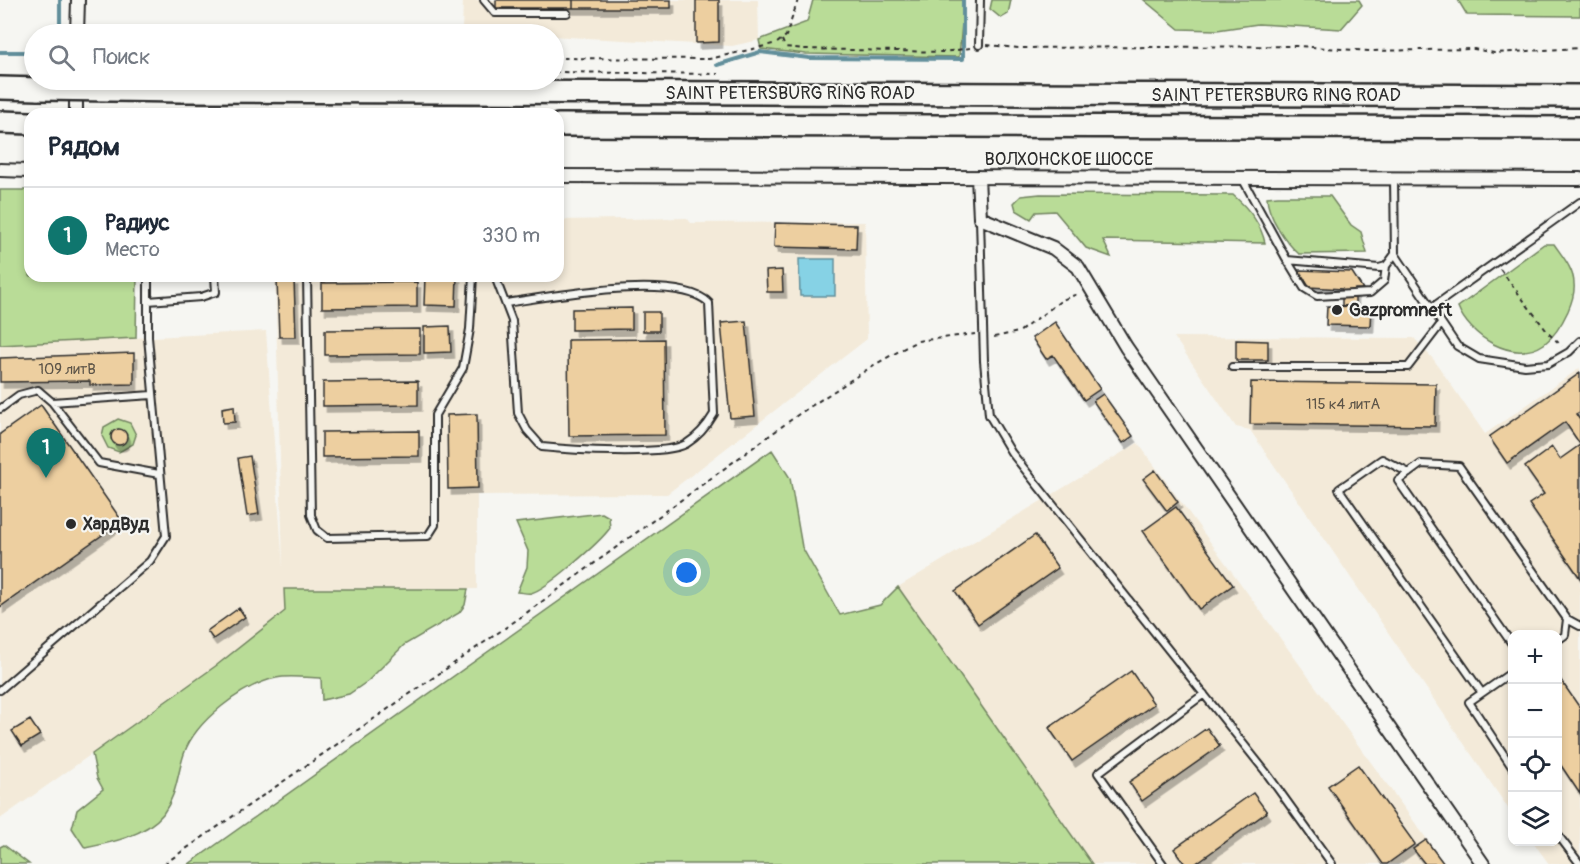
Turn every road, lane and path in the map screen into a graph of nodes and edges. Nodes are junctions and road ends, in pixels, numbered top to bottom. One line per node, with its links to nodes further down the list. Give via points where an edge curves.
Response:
1 (78, 0): 6 (street)
2 (484, 0): 5 (lane, via 495,13)
3 (798, 0): 7 (path)
4 (980, 0): 8 (lane)
5 (567, 13)
6 (77, 24)
7 (782, 40): 8 (path, via 785,47 804,49 957,52); 10 (path, via 709,59)
8 (979, 45): 9 (path, via 1298,46 1370,51 1474,49 1494,53)
9 (1580, 48)
10 (564, 58)
11 (564, 72): 12 (path)
12 (718, 74)
13 (0, 88): 14 (highway, SAINT PETERSBURG RING ROAD, bridge)
14 (24, 88)
15 (76, 90): 18 (street)
16 (121, 90): 17 (highway, SAINT PETERSBURG RING ROAD, bridge)
17 (1580, 96)
18 (76, 108)
19 (0, 122): 20 (highway)
20 (24, 123)
21 (564, 124): 22 (highway, SAINT PETERSBURG RING ROAD)
22 (1580, 128)
23 (0, 170): 24 (street)
24 (24, 171)
25 (564, 176): 26 (street, ВОЛХОНСКОЕ ШОССЕ)
26 (978, 177): 27 (street, ВОЛХОНСКОЕ ШОССЕ); 31 (street)
27 (1242, 178): 28 (street, ВОЛХОНСКОЕ ШОССЕ); 33 (lane)
28 (1394, 178): 29 (street, ВОЛХОНСКОЕ ШОССЕ); 32 (lane)
29 (1580, 179)
30 (1580, 202): 44 (lane)
31 (980, 218): 41 (street, via 1053,248 1078,267); 46 (lane)
32 (1395, 254): 34 (lane); 44 (lane)
33 (1287, 260): 34 (lane); 34 (lane, via 1304,288 1317,296 1370,293 1384,281)
34 (1386, 266)
35 (1502, 271): 48 (path, via 1549,334)
36 (148, 282): 42 (lane)
37 (215, 282): 42 (lane, via 216,292 201,297)
38 (307, 282): 39 (lane, via 311,515 317,530 327,538 428,536 435,525 435,415 463,368)
39 (473, 282)
40 (498, 282): 43 (lane)
41 (1089, 285): 46 (path, via 1020,332); 68 (street, via 1125,347)
42 (148, 301): 50 (lane)
43 (505, 303): 43 (lane, via 512,321 518,413 542,447 568,450 684,445 706,429 714,414 709,303 703,296 673,288 603,289)
44 (1430, 309): 45 (lane)
45 (1441, 324): 48 (lane, via 1457,345 1479,359 1525,366 1548,364); 49 (lane, via 1408,367)
46 (984, 337): 62 (lane, via 989,415 1011,452); 65 (path, via 943,336 916,341 874,365 799,414 518,619)
47 (1580, 341): 48 (lane)
48 (1569, 352)
49 (1232, 367)
50 (152, 395): 51 (lane); 54 (lane)
51 (52, 402): 52 (lane, via 38,390 19,395); 54 (lane, via 99,463)
52 (0, 409)
53 (1409, 472): 55 (lane, via 1421,464 1460,466); 58 (lane, via 1398,481); 61 (lane, via 1382,459 1339,489)
54 (159, 474): 60 (lane, via 166,536 150,561)
55 (1566, 619): 56 (lane); 57 (lane)
56 (1580, 626)
57 (1562, 637)
58 (1508, 638)
59 (1508, 675): 61 (lane)
60 (0, 690)
61 (1482, 693): 63 (lane, via 1469,702)
62 (1204, 694): 66 (lane, via 1098,773); 67 (lane)
63 (1508, 761)
64 (1562, 841): 69 (lane)
65 (164, 864)
66 (1163, 864)
67 (1332, 864)
68 (1483, 864)
69 (1580, 864)

